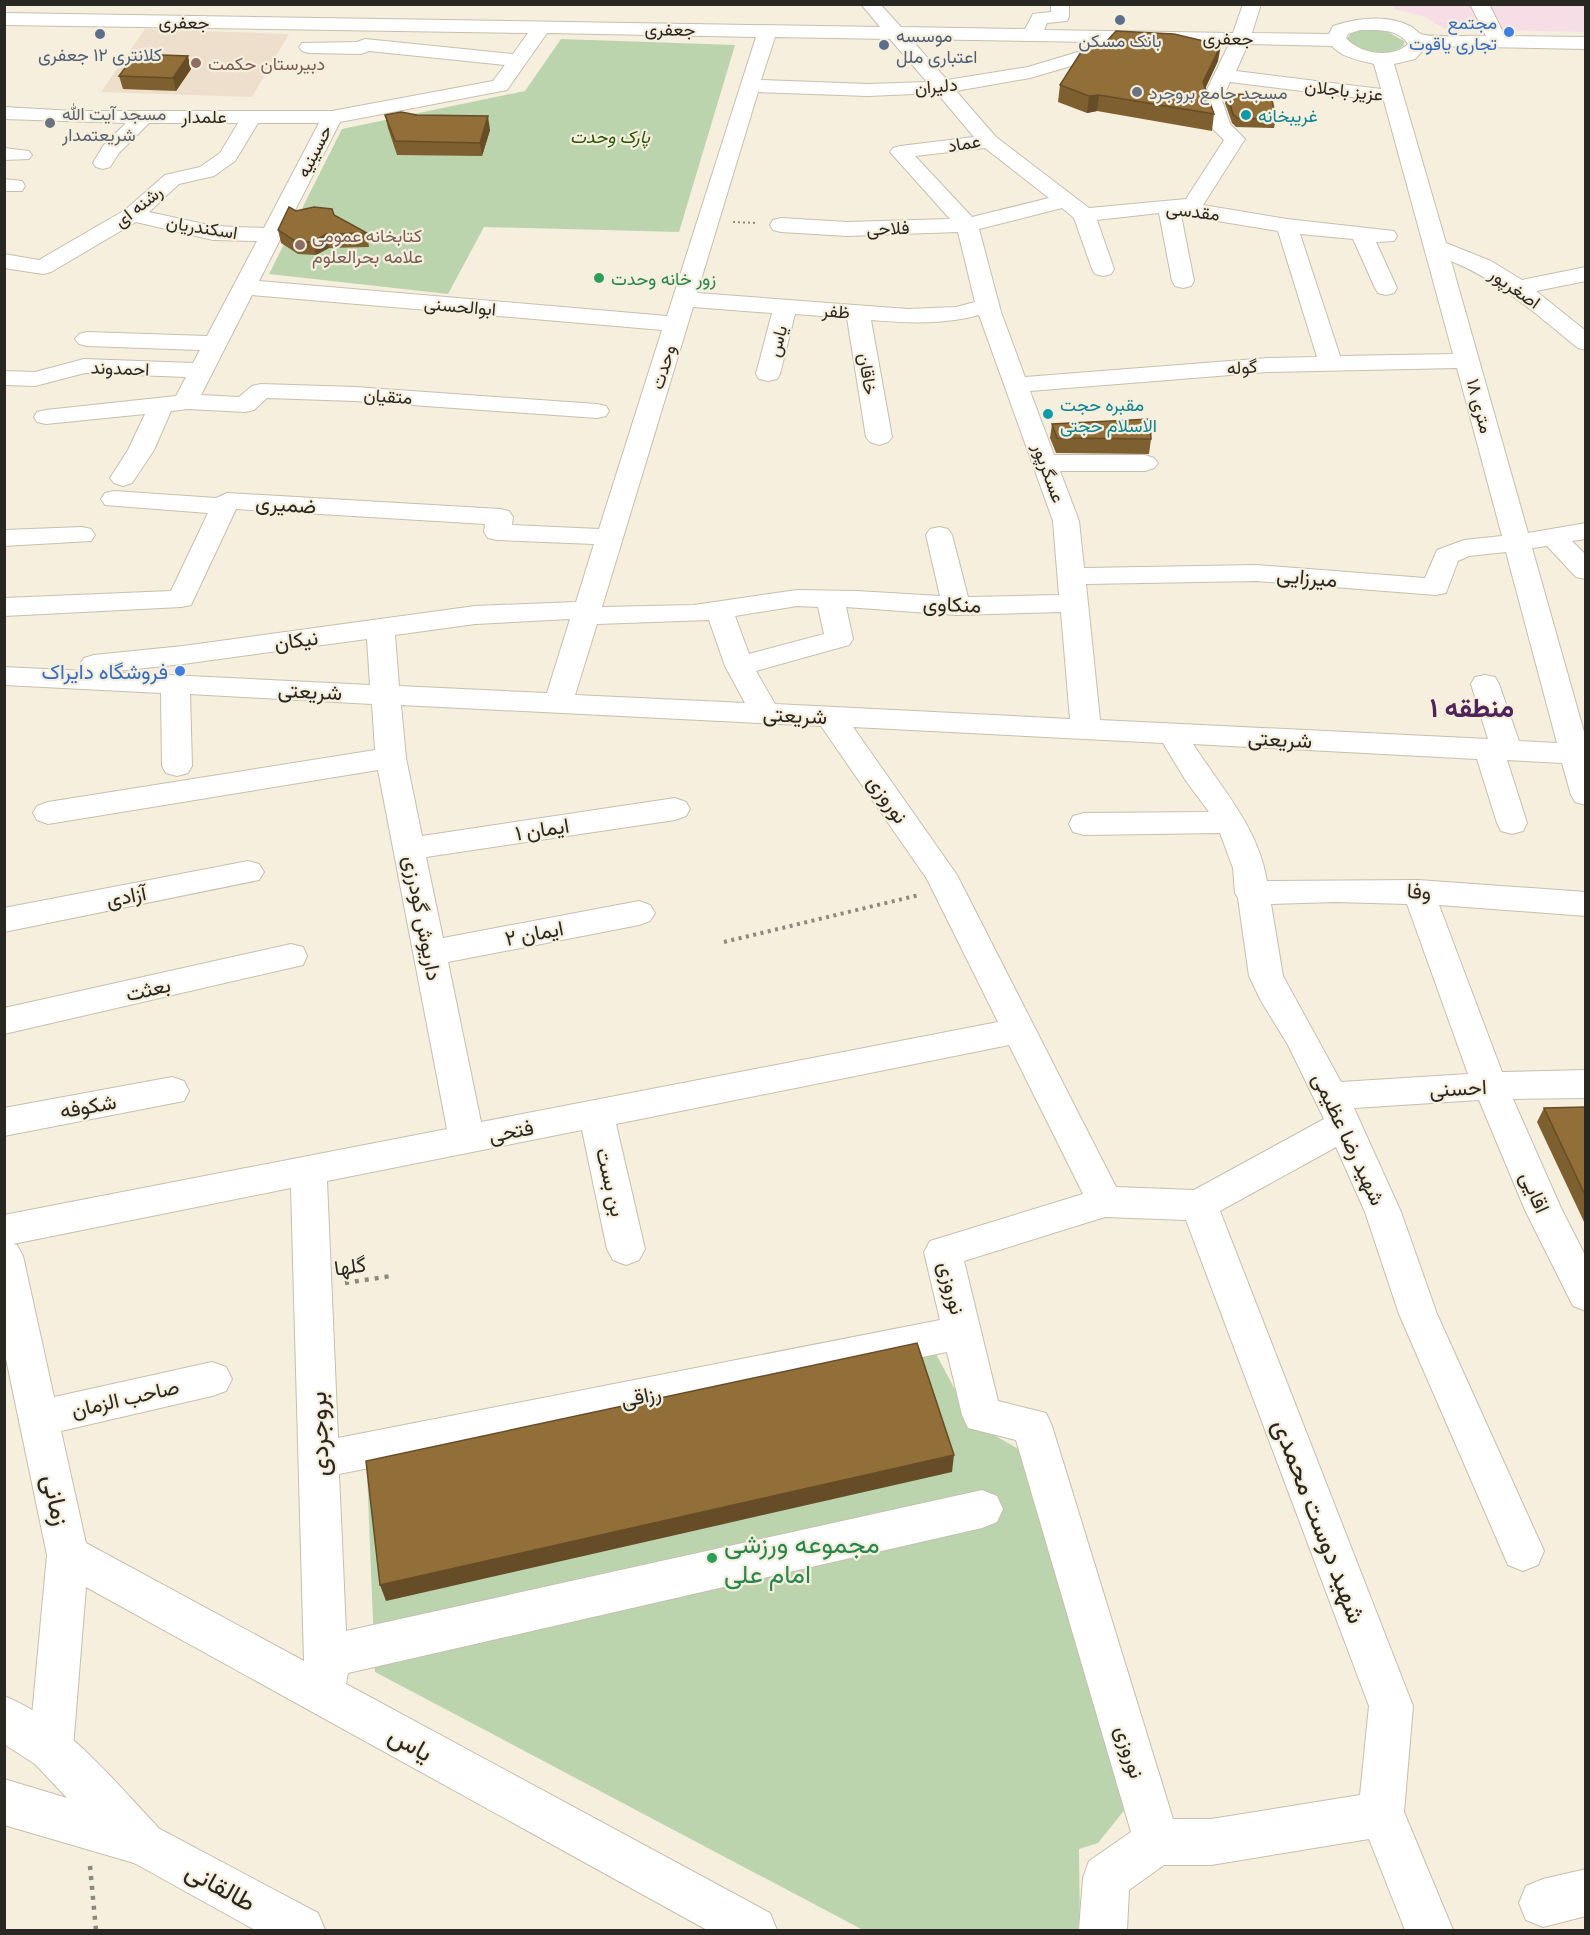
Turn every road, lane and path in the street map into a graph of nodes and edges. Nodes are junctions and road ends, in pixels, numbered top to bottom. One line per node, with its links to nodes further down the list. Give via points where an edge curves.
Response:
1 (68, 4): 10 (street)
2 (274, 4): 11 (street)
3 (371, 4): 13 (street)
4 (870, 4): 16 (street, عماد)
5 (1060, 4): 17 (street, via 1060,17 1040,18)
6 (1252, 4): 19 (street)
7 (1367, 4): 14 (street)
8 (1479, 4): 22 (street)
9 (4, 19): 10 (street, جعفری)
10 (50, 20): 11 (street, جعفری)
11 (237, 22): 13 (street, جعفری)
12 (533, 22): 13 (street, جعفری); 15 (street, جعفری); 26 (street, حسینیه)
13 (362, 24)
14 (1372, 24): 20 (street, via 1348,26 1336,34); 21 (street, via 1404,30)
15 (767, 31): 16 (street, جعفری); 28 (street, وحدت)
16 (896, 33): 17 (street, جعفری); 29 (street, عماد)
17 (1032, 34): 18 (street, جعفری)
18 (1111, 36): 19 (street, جعفری); 29 (street, دلیران, via 1095,53 1030,72)
19 (1241, 38): 20 (street, جعفری); 27 (street)
20 (1335, 40): 25 (street, via 1356,54)
21 (1416, 40): 22 (street); 25 (street, via 1418,45 1411,53)
22 (1498, 41): 23 (street)
23 (1586, 43)
24 (309, 47): 26 (street, via 365,45)
25 (1382, 58): 30 (street, ۱۸ متری)
26 (518, 60): 34 (street, حسینیه, via 500,86)
27 (1224, 75): 30 (street, عزیز باجلان); 38 (street, via 1212,100 1221,127 1235,139 1193,205)
28 (750, 86): 29 (street, دلیران, via 868,90); 41 (street, وحدت)
29 (943, 87): 35 (street, عماد)
30 (1393, 96): 48 (street, ۱۸ متری)
31 (7, 116): 33 (street, علمدار)
32 (252, 116): 33 (street, علمدار); 34 (street, علمدار); 39 (street, رشنه ای, via 228,157 207,172 172,179)
33 (144, 117): 36 (street, via 110,150)
34 (332, 117): 46 (street, حسینیه)
35 (989, 141): 37 (street); 43 (street, عماد, via 900,152)
36 (103, 163)
37 (1065, 201): 40 (street); 43 (street, فلاحی)
38 (1168, 206): 40 (street, مقدسی); 44 (street, مقدسی); 52 (street)
39 (133, 215): 46 (street, اسکندریان, via 213,232); 49 (street, رشنه ای, via 43,267)
40 (1084, 215): 50 (street)
41 (708, 220): 42 (path); 56 (street, وحدت)
42 (781, 225): 43 (street, فلاحی, via 847,229)
43 (967, 225): 57 (street, عسگرپور)
44 (1287, 226): 45 (street, مقدسی); 65 (street)
45 (1361, 233): 47 (street, مقدسی); 54 (street)
46 (271, 235): 53 (street, حسینیه)
47 (1386, 236)
48 (1436, 247): 55 (street, اصغرپور, via 1483,266); 64 (street, ۱۸ متری)
49 (4, 261)
50 (1103, 269)
51 (1586, 274): 55 (street)
52 (1183, 281)
53 (244, 287): 60 (street, ابوالحسنی); 62 (street, حسینیه)
54 (1386, 288)
55 (1518, 288): 63 (street, اصغرپور)
56 (684, 299): 58 (street, ظفر); 60 (street, وحدت)
57 (988, 305): 59 (street, ظفر, via 957,314); 69 (street, عسگرپور)
58 (785, 307): 59 (street, ظفر); 67 (street, یاس)
59 (858, 312): 74 (street, خاقان)
60 (676, 324): 81 (street, وحدت)
61 (87, 339): 62 (street)
62 (216, 343): 66 (street, حسینیه)
63 (1586, 343)
64 (1467, 361): 65 (street, گوله); 84 (street, ۱۸ متری)
65 (1332, 365): 69 (street, گوله, via 1268,365)
66 (202, 370): 68 (street, احمدوند, via 84,366 35,379); 70 (street, حسینیه)
67 (768, 374)
68 (4, 378)
69 (1016, 385): 75 (street, عسگرپور)
70 (186, 402): 71 (street, متقیان); 72 (street, متقیان, via 245,405 261,391)
71 (161, 406): 73 (street, متقیان); 77 (street, via 118,488)
72 (597, 411)
73 (46, 417)
74 (879, 436)
75 (1045, 463): 76 (street); 86 (street, عسگرپور, via 1066,521)
76 (1144, 464)
77 (224, 506): 81 (street, ضمیری, via 227,501 500,518 496,532); 89 (street, ضمیری, via 181,599)
78 (1586, 531): 82 (street)
79 (82, 535): 83 (street)
80 (939, 535): 88 (street)
81 (610, 537): 91 (street, وحدت)
82 (1553, 537): 84 (street); 85 (street)
83 (4, 538)
84 (1517, 543): 86 (street, میرزایی, via 1464,548 1446,556 1436,587 1257,573); 97 (street, ۱۸ متری)
85 (1586, 571)
86 (1073, 589): 88 (street, منکاوی); 103 (street, عسگرپور)
87 (830, 598): 88 (street, منکاوی); 90 (street, منکاوی, via 796,598); 93 (street, via 839,639)
88 (956, 606)
89 (4, 607)
90 (719, 610): 91 (street, منکاوی, via 693,614); 93 (street)
91 (586, 613): 92 (street, نیکان, via 475,615); 100 (street, وحدت)
92 (380, 628): 94 (street, نیکان); 98 (street, داریوش گودرزی)
93 (739, 666): 101 (street)
94 (4, 674): 96 (street, شریعتی)
95 (1485, 684): 105 (street)
96 (175, 685): 98 (street, شریعتی); 108 (street)
97 (1557, 689): 99 (street); 106 (street, ۱۸ متری)
98 (384, 695): 100 (street, شریعتی); 107 (street, داریوش گودرزی)
99 (1586, 695)
100 (558, 704): 101 (street, شریعتی)
101 (766, 714): 102 (street, شریعتی)
102 (830, 717): 103 (street, شریعتی); 117 (street, نوروزی)
103 (1086, 730): 104 (street, شریعتی)
104 (1172, 734): 105 (street, شریعتی); 112 (street, شهید رضا عظیمی)
105 (1498, 750): 106 (street, شریعتی); 113 (street)
106 (1580, 754): 109 (street, ۱۸ متری)
107 (391, 758): 111 (street); 115 (street, داریوش گودرزی)
108 (177, 766)
109 (1586, 795)
110 (675, 809): 115 (street, ایمان ۱)
111 (48, 813)
112 (1230, 822): 114 (street); 119 (street, شهید رضا عظیمی, via 1249,868)
113 (1512, 823)
114 (1084, 824)
115 (410, 849): 124 (street, داریوش گودرزی)
116 (248, 872): 122 (street, آزادی)
117 (947, 888): 123 (path); 127 (street, نوروزی)
118 (1418, 891): 119 (street, وفا); 120 (street, وفا); 129 (street, اقایی)
119 (1251, 893): 131 (street, شهید رضا عظیمی, via 1266,975)
120 (1586, 904)
121 (639, 913): 124 (street, ایمان ۲)
122 (4, 920)
123 (724, 942)
124 (430, 953): 134 (street, داریوش گودرزی)
125 (291, 956): 126 (street, بعثت)
126 (4, 1022)
127 (1017, 1031): 132 (street, فتحی); 136 (street, نوروزی)
128 (1586, 1084): 129 (street, احسنی)
129 (1490, 1086): 131 (street, احسنی); 142 (street, اقایی, via 1543,1210)
130 (172, 1091): 133 (street, شکوفه)
131 (1337, 1111): 137 (street); 148 (street, شهید رضا عظیمی, via 1383,1212 1418,1314)
132 (596, 1114): 134 (street, فتحی); 138 (street, بن بست)
133 (4, 1122)
134 (467, 1140): 135 (street, فتحی)
135 (309, 1171): 139 (street, فتحی); 141 (street, بروجردی)
136 (1105, 1202): 137 (street); 143 (street, نوروزی, via 943,1252)
137 (1199, 1205): 154 (street, شهید دوست محمدی, via 1391,1706)
138 (626, 1249)
139 (5, 1254): 145 (street, زمانی)
140 (391, 1276): 141 (path, گلها)
141 (313, 1287): 146 (street, بروجردی)
142 (1586, 1295)
143 (962, 1332): 146 (street, رزاقی); 157 (street, نوروزی, via 982,1415 1032,1426)
144 (212, 1379): 145 (street, صاحب الزمان)
145 (39, 1418): 149 (street, زمانی)
146 (319, 1460): 150 (street, بروجردی)
147 (982, 1509): 150 (street)
148 (1523, 1551)
149 (68, 1555): 150 (street, یاس); 152 (street, زمانی)
150 (326, 1677): 160 (street, یاس)
151 (4, 1718): 152 (street)
152 (51, 1748): 156 (street)
153 (5, 1804): 155 (street)
154 (1382, 1814): 157 (street, via 1211,1842); 162 (street, شهید دوست محمدی)
155 (86, 1826): 156 (street); 158 (path)
156 (141, 1842): 159 (street, طالقانی)
157 (1157, 1842): 161 (street, via 1106,1878)
158 (96, 1930)
159 (301, 1930)
160 (753, 1930)
161 (1103, 1930)
162 (1429, 1930)

